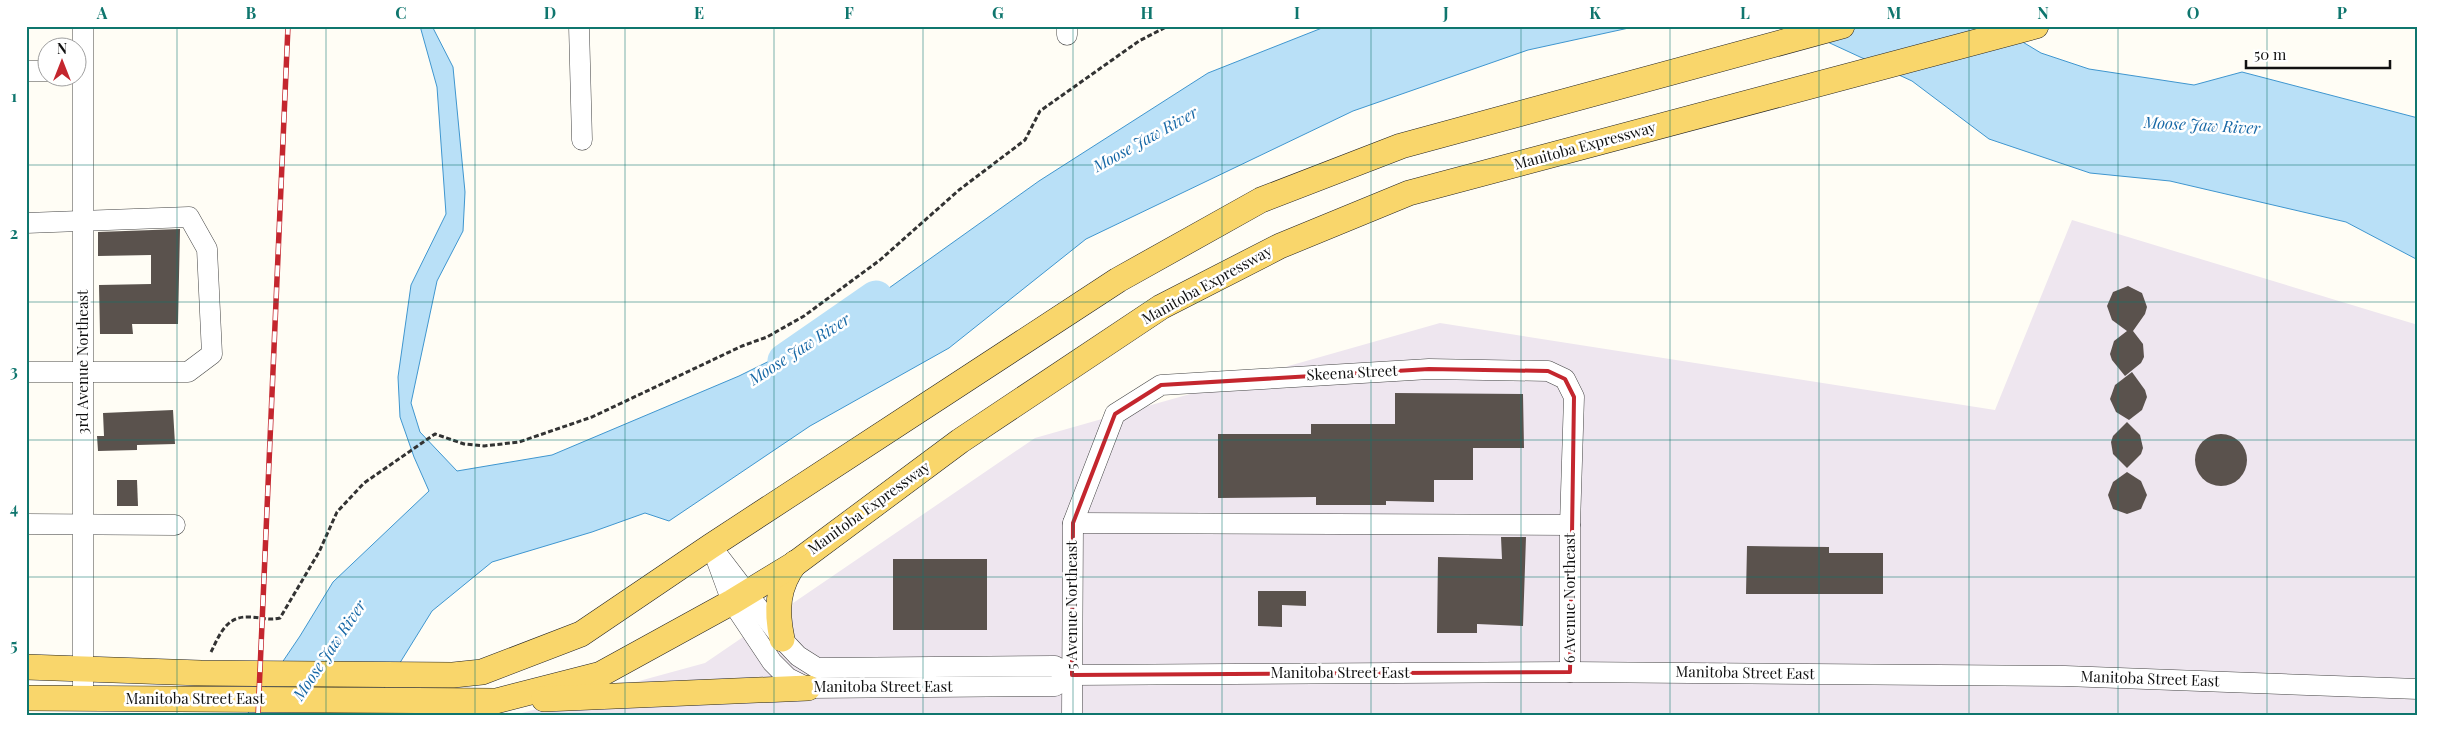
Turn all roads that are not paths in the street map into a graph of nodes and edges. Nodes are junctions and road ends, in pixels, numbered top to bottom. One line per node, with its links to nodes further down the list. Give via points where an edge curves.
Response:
1 (579, 26): 5 (street)
2 (1842, 26): 15 (main road, via 1401,146 1261,200 1118,280)
3 (2036, 26): 16 (main road, Manitoba Expressway, via 1409,193 1280,246 1161,308 960,441)
4 (80, 88): 6 (street, 3rd Avenue Northeast)
5 (582, 140)
6 (82, 222): 7 (street); 9 (street, 3rd Avenue Northeast); 9 (street, via 189,217 207,249 212,354 188,372)
7 (26, 223)
8 (26, 372): 9 (street)
9 (83, 372): 12 (street, 3rd Avenue Northeast)
10 (1073, 523): 14 (street); 14 (street, Skeena Street, via 1115,414 1161,385 1429,369 1548,371 1565,379 1574,397); 22 (street, 5 Avenue Northeast)
11 (26, 524): 12 (street)
12 (83, 524): 13 (street); 20 (street, 3rd Avenue Northeast)
13 (175, 525)
14 (1570, 525): 21 (street, 6 Avenue Northeast)
15 (711, 546): 17 (street, Manitoba Street East); 20 (main road, Manitoba Street East, via 581,634 482,672 201,673)
16 (796, 563): 17 (main road, Manitoba Expressway); 18 (main road, via 785,576 779,594 778,621)
17 (740, 597): 18 (street, Manitoba Street East); 23 (street, Manitoba Street East, via 772,662 788,678); 28 (main road, Manitoba Expressway, via 601,674)
18 (782, 638): 22 (street, Manitoba Street East, via 798,656 817,668 1054,666)
19 (26, 667): 20 (main road, Manitoba Street East)
20 (82, 668): 26 (street, 3rd Avenue Northeast)
21 (1570, 672): 22 (street, Manitoba Street East); 24 (street, Manitoba Street East, via 2065,676)
22 (1072, 680): 23 (street, Manitoba Street East, via 1054,686); 29 (street, 5 Avenue Northeast)
23 (808, 688): 28 (main road)
24 (2418, 689)
25 (26, 698): 26 (main road, Manitoba Street East)
26 (82, 698): 27 (main road, Manitoba Street East)
27 (454, 700): 28 (main road, Manitoba Expressway)
28 (496, 701)
29 (1072, 716)

